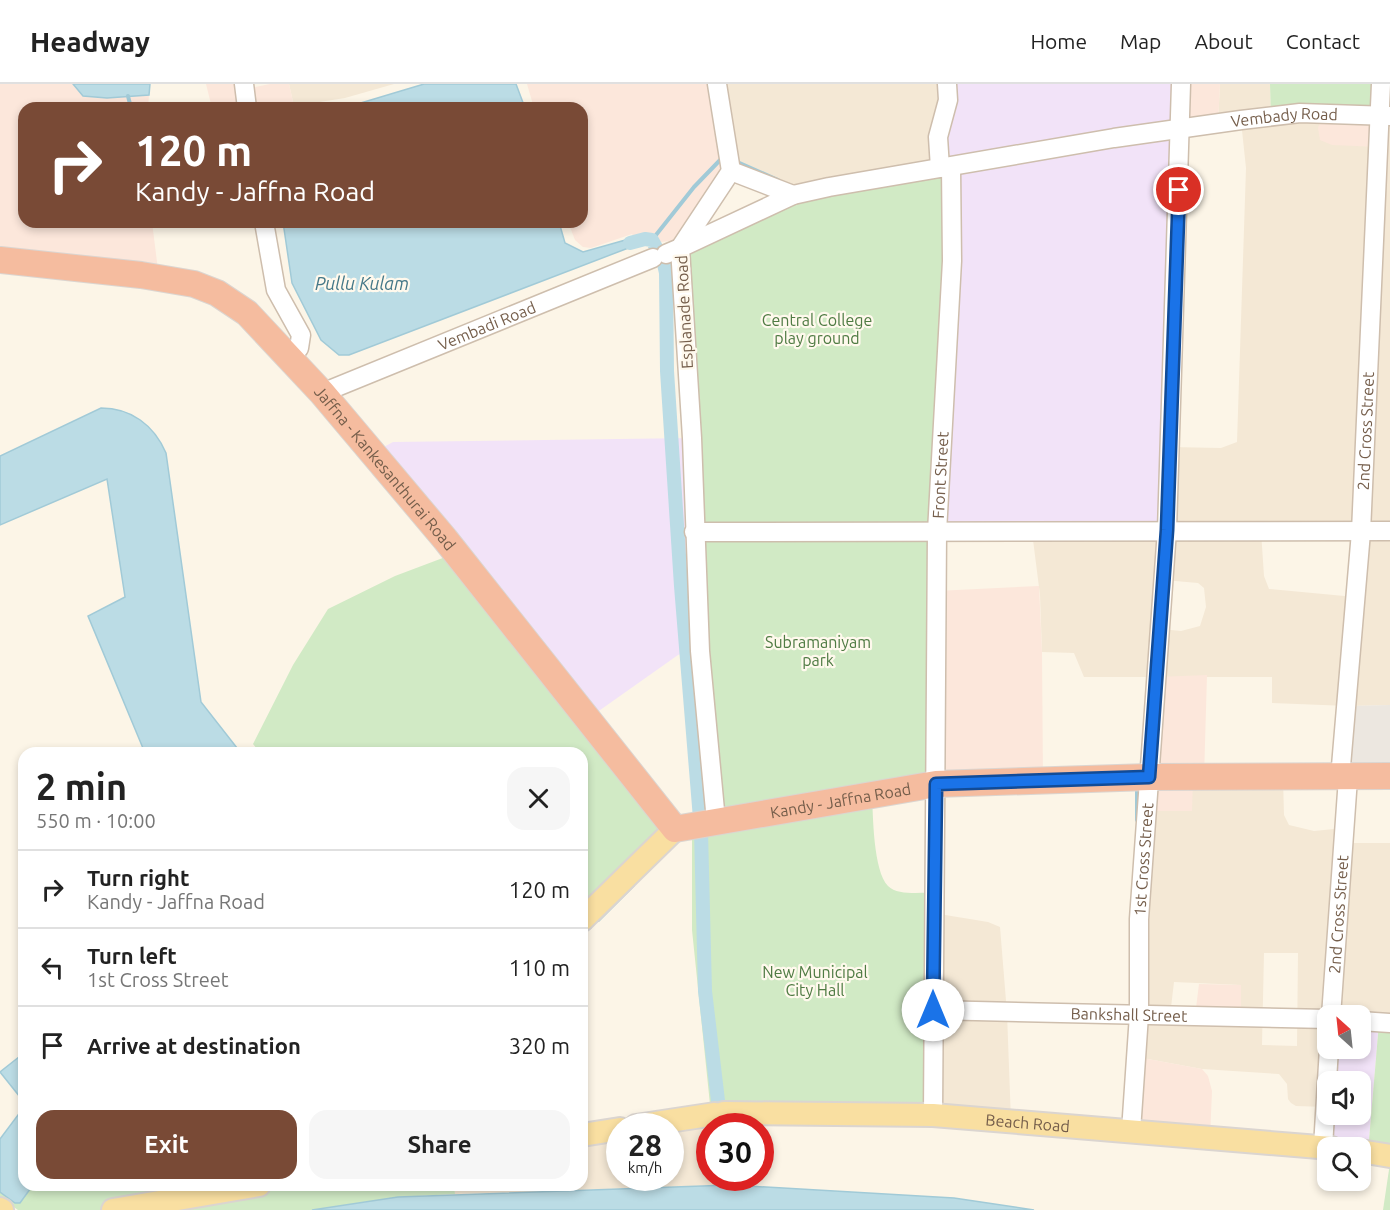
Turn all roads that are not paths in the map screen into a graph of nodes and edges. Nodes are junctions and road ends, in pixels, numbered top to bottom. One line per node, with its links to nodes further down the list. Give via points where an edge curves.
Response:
1 (244, 84): 6 (street)
2 (717, 84): 9 (street)
3 (947, 84): 10 (street, Front Street, via 948,100 938,137)
4 (1181, 84): 8 (street, 1st Cross Street)
5 (1381, 84): 7 (street, 2nd Cross Street)
6 (246, 102)
7 (1385, 116): 8 (street, Vembady Road, via 1300,113); 21 (street, 2nd Cross Street)
8 (1181, 128): 10 (street, Esplanade Road); 17 (street, 1st Cross Street)
9 (730, 162): 11 (street); 13 (street)
10 (946, 167): 11 (street, Esplanade Road); 20 (street, Front Street, via 952,261)
11 (793, 195): 13 (street, Esplanade Road)
12 (265, 228): 15 (street, via 276,290 301,335 299,348)
13 (667, 253): 16 (street, Vembadi Road); 19 (street, Esplanade Road, via 692,438)
14 (0, 260): 15 (highway, Jaffna - Kankesanthurai Road, via 141,275 206,288 247,313)
15 (290, 358): 16 (highway, Jaffna - Kankesanthurai Road)
16 (322, 393): 27 (highway, Jaffna - Kankesanthurai Road, via 445,539)
17 (1167, 530): 20 (street); 21 (street); 23 (street, 1st Cross Street)
18 (1390, 531): 21 (street)
19 (694, 532): 20 (street); 26 (street, Esplanade Road, via 699,651)
20 (937, 532): 25 (street, Front Street)
21 (1361, 532): 24 (street, 2nd Cross Street)
22 (1390, 776): 24 (highway, Kandy - Jaffna Road)
23 (1149, 777): 24 (highway, Kandy - Jaffna Road); 25 (highway, Kandy - Jaffna Road); 31 (street, 1st Cross Street, via 1139,920)
24 (1344, 778): 29 (street, 2nd Cross Street)
25 (936, 784): 26 (highway, Kandy - Jaffna Road); 30 (street)
26 (716, 821): 27 (highway, Kandy - Jaffna Road)
27 (675, 829): 28 (main road)
28 (588, 914)
29 (1330, 1005)
30 (933, 1010): 31 (street, Bankshall Street); 36 (street)
31 (1140, 1015): 32 (street, Bankshall Street); 38 (street, 1st Cross Street)
32 (1317, 1017)
33 (1371, 1022): 34 (street)
34 (1390, 1023)
35 (1329, 1059): 41 (street)
36 (933, 1115): 37 (main road, Beach Road, via 720,1113); 38 (main road, Beach Road)
37 (684, 1119)
38 (1131, 1131): 42 (main road, Beach Road)
39 (606, 1132): 40 (main road)
40 (588, 1135)
41 (1327, 1137)
42 (1317, 1146)
43 (1371, 1153): 44 (main road)
44 (1390, 1156)
45 (228, 1191): 46 (main road)
46 (113, 1210)

